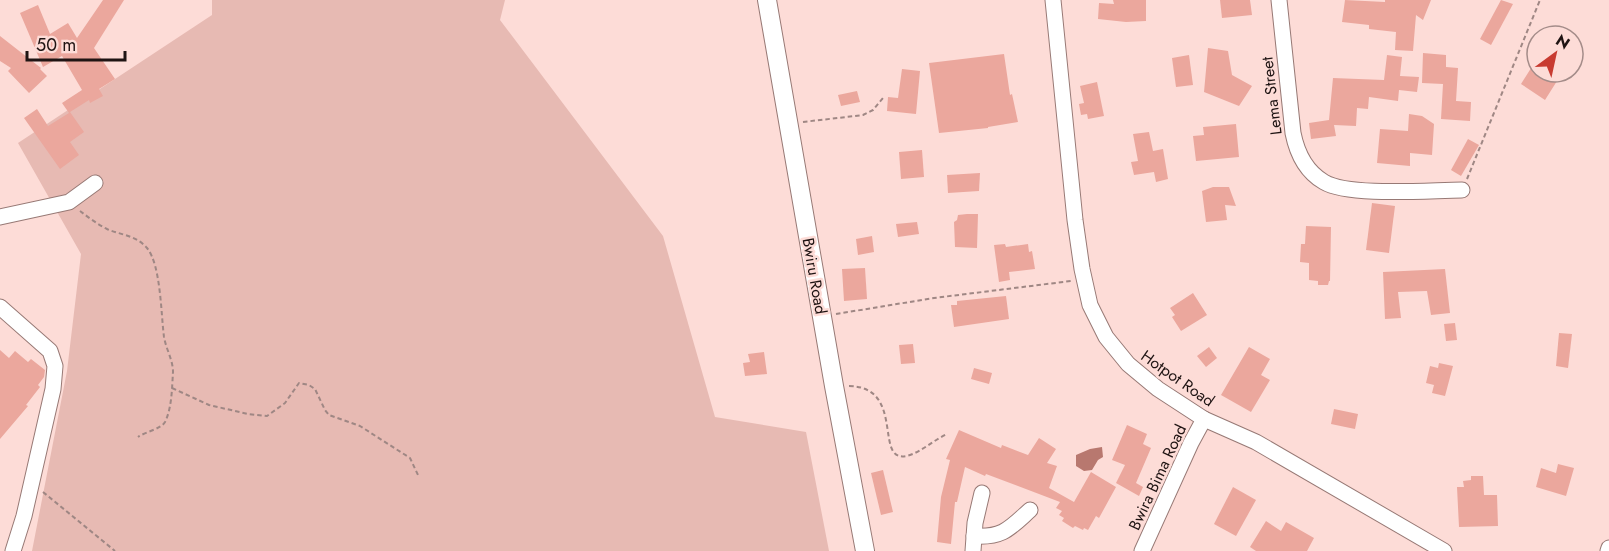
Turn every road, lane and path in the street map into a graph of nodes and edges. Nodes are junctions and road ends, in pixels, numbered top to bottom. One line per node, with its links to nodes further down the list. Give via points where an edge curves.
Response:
1 (767, 0): 6 (main road, Bwiru Road)
2 (1053, 0): 11 (street, Hotpot Road)
3 (1279, 0): 8 (street, Lema Street, via 1293,133 1297,151 1312,173 1323,182 1342,188 1380,192)
4 (1540, 0): 8 (path)
5 (883, 98): 6 (path, via 863,115)
6 (789, 122): 13 (main road, Bwiru Road)
7 (95, 183): 9 (street)
8 (1462, 190)
9 (69, 202): 10 (street); 15 (path, via 108,229 128,234 148,248 158,276)
10 (0, 217)
11 (1084, 279): 13 (path); 16 (street, Hotpot Road, via 1090,305 1106,337 1128,364)
12 (0, 307): 20 (street, via 50,351 55,366)
13 (822, 316): 14 (main road, Bwiru Road)
14 (834, 386): 17 (path, via 863,387 878,397 887,422 890,448 895,453 910,455); 26 (main road, Bwiru Road)
15 (172, 388): 18 (path, via 164,423); 19 (path, via 209,405 267,416 285,403 299,383 309,385 329,415 360,426 410,458)
16 (1204, 419): 27 (street, Bwira Bima Road); 28 (street, Hotpot Road, via 1256,441)
17 (946, 434)
18 (138, 437)
19 (418, 475)
20 (31, 483): 24 (street); 25 (path)
21 (982, 493): 23 (street)
22 (1030, 510): 23 (street, via 1000,535)
23 (974, 544)
24 (13, 551)
25 (115, 551)
26 (865, 551)
27 (1142, 551)
28 (1444, 551)

